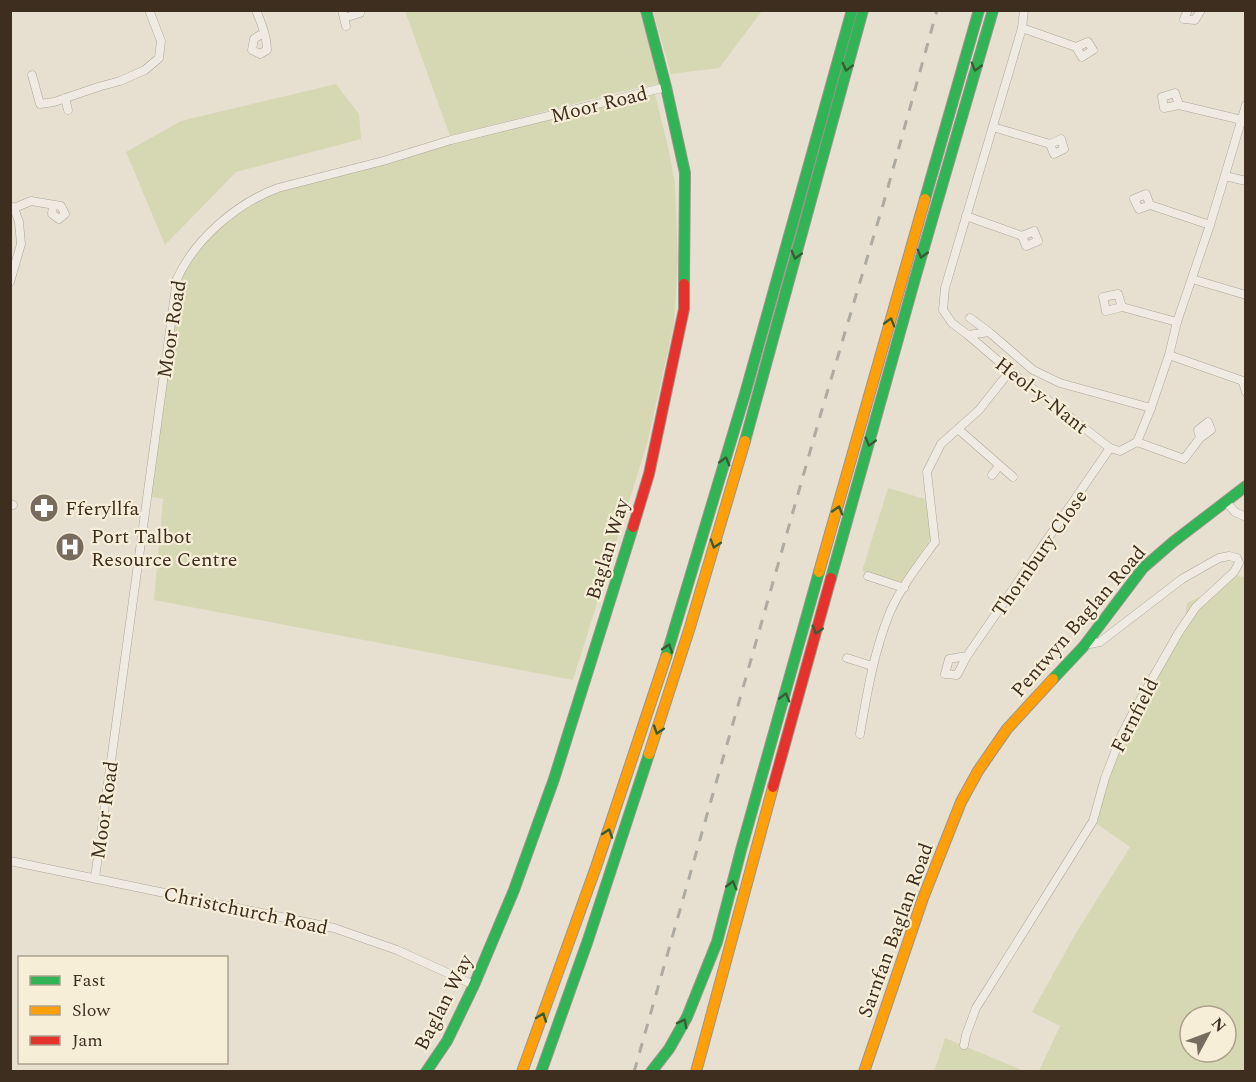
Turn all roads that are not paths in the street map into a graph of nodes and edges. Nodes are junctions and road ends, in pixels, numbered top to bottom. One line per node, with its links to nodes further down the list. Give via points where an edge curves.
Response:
1 (149, 10): 18 (street, via 161,41 159,58 145,70 120,81)
2 (256, 10): 14 (street)
3 (646, 10): 17 (main road, Baglan Way)
4 (852, 10): 69 (main road, one-way to 4, via 608,832 676,622)
5 (863, 10): 70 (main road, one-way to 70, via 690,627)
6 (979, 10): 71 (main road, one-way to 6, via 687,1017 717,942)
7 (993, 10): 72 (main road, one-way to 72, via 780,759)
8 (1024, 10): 13 (street, Heol-y-Nant)
9 (1188, 10): 10 (street, via 1184,19 1195,20)
10 (1201, 10)
11 (360, 13): 12 (street)
12 (344, 18)
13 (1022, 28): 15 (street); 23 (street, Heol-y-Nant)
14 (265, 35)
15 (1076, 47)
16 (32, 75): 18 (street, via 39,104)
17 (666, 87): 65 (street, Moor Road, via 278,188 235,212 194,249 177,279); 66 (main road, Baglan Way, via 685,173 684,309 649,474 558,767 514,890)
18 (65, 98): 21 (street)
19 (1179, 105): 22 (street)
20 (1245, 105): 22 (street)
21 (68, 110)
22 (1242, 120): 25 (street)
23 (993, 127): 24 (street); 30 (street, Heol-y-Nant)
24 (1050, 144)
25 (1225, 176): 26 (street); 31 (street)
26 (1245, 182)
27 (53, 205): 29 (street, via 31,201)
28 (1150, 206): 31 (street)
29 (12, 207): 34 (street, via 19,222 21,244)
30 (966, 216): 32 (street); 40 (street, Heol-y-Nant, via 945,288 943,310)
31 (1210, 225): 33 (street)
32 (1022, 236)
33 (1192, 279): 35 (street); 38 (street)
34 (10, 282)
35 (1245, 295)
36 (1122, 307): 38 (street)
37 (970, 318): 39 (street, Heol-y-Nant)
38 (1177, 322): 41 (street)
39 (989, 332): 40 (street, Heol-y-Nant); 45 (street, Heol-y-Nant, via 1033,370 1060,383)
40 (968, 335): 42 (street, Heol-y-Nant)
41 (1168, 355): 43 (street); 45 (street)
42 (1010, 371): 46 (street); 49 (street, Heol-y-Nant)
43 (1244, 382): 44 (street)
44 (1245, 392)
45 (1151, 408): 48 (street)
46 (958, 429): 50 (street); 57 (street, via 941,444 927,472 935,542)
47 (1200, 438): 48 (street, via 1184,459)
48 (1137, 442): 49 (street, Heol-y-Nant, via 1119,451)
49 (1110, 448): 59 (street, Thornbury Close)
50 (999, 466): 51 (street); 52 (street)
51 (992, 475)
52 (1013, 477)
53 (1245, 486): 54 (main road, Pentwyn Baglan Road)
54 (1226, 502): 55 (street); 58 (main road, Pentwyn Baglan Road, via 1143,568)
55 (1245, 517)
56 (868, 576): 57 (street)
57 (904, 588): 61 (street, via 891,611)
58 (1084, 645): 63 (main road, Pentwyn Baglan Road, via 1007,729); 67 (street, Fernfield, via 1100,642 1201,568 1219,558 1237,558 1239,564 1234,572 1196,607 1140,699 1105,778 1093,821 976,1008)
59 (967, 656)
60 (847, 658): 61 (street)
61 (872, 666): 62 (street)
62 (860, 734)
63 (961, 802): 73 (main road, Sarnfan Baglan Road, via 923,898)
64 (10, 861): 65 (street, Christchurch Road)
65 (95, 878): 66 (street, Christchurch Road, via 334,928 397,950)
66 (474, 985): 68 (main road, Baglan Way, via 447,1041)
67 (964, 1045)
68 (426, 1071)
69 (522, 1071)
70 (541, 1071)
71 (651, 1071)
72 (696, 1071)
73 (864, 1071)

